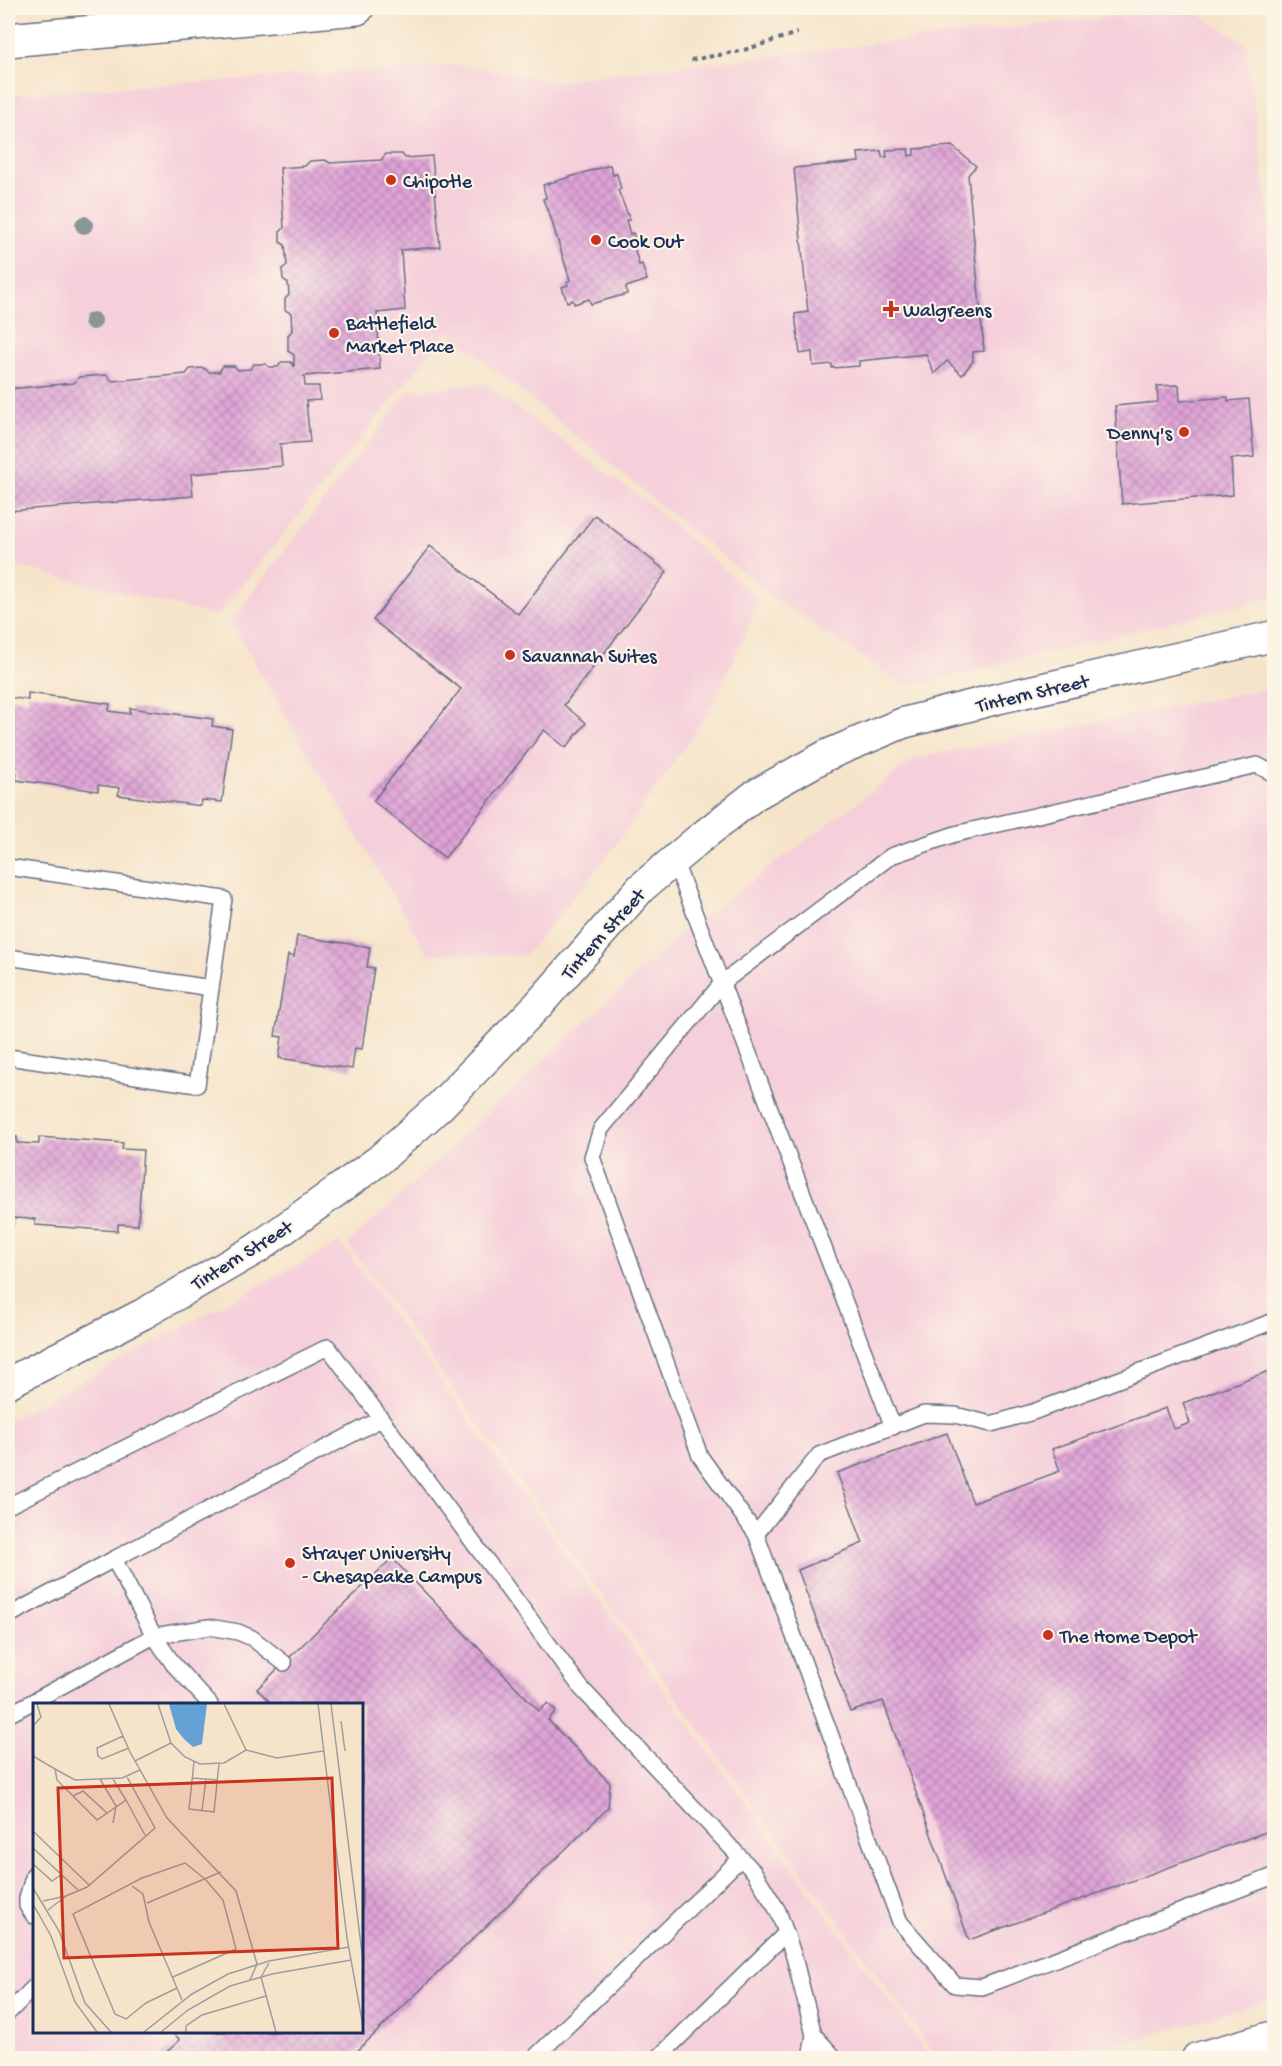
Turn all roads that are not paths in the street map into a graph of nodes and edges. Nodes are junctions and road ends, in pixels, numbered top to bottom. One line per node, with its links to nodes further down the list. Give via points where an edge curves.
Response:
1 (357, 8): 2 (main road)
2 (8, 40)
3 (1275, 636): 5 (street, Tintern Street, via 903,723 827,755 755,795)
4 (1275, 774): 8 (lane, via 1257,765 955,834 891,856)
5 (674, 860): 8 (lane); 12 (street, Tintern Street, via 641,888 539,1004 439,1107 378,1161 256,1249 143,1314)
6 (8, 867): 9 (lane, via 224,899)
7 (8, 957): 9 (lane)
8 (722, 983): 14 (lane); 16 (lane, via 601,1129 592,1157 700,1456)
9 (211, 988): 10 (lane, via 196,1085)
10 (8, 1057)
11 (1275, 1321): 14 (lane, via 991,1424 955,1415 924,1414)
12 (8, 1383)
13 (381, 1419): 15 (lane, via 328,1347); 17 (lane); 23 (lane, via 582,1689)
14 (893, 1427): 16 (lane, via 819,1455)
15 (8, 1506)
16 (756, 1534): 24 (lane, via 900,1922 955,1985 982,1987)
17 (114, 1559): 18 (lane); 19 (lane)
18 (8, 1616)
19 (154, 1636): 20 (lane, via 209,1627 238,1632); 21 (lane); 22 (lane)
20 (284, 1663)
21 (207, 1703)
22 (8, 1715)
23 (741, 1858): 27 (lane, via 778,1911); 32 (lane)
24 (1275, 1876)
25 (33, 1877): 26 (lane, via 27,1906)
26 (33, 1915)
27 (786, 1933): 30 (lane); 33 (lane)
28 (33, 1988): 29 (lane)
29 (8, 2013)
30 (814, 2035): 34 (lane); 35 (lane)
31 (1275, 2036): 36 (street)
32 (534, 2058)
33 (658, 2058)
34 (810, 2058)
35 (835, 2058)
36 (1197, 2058)

